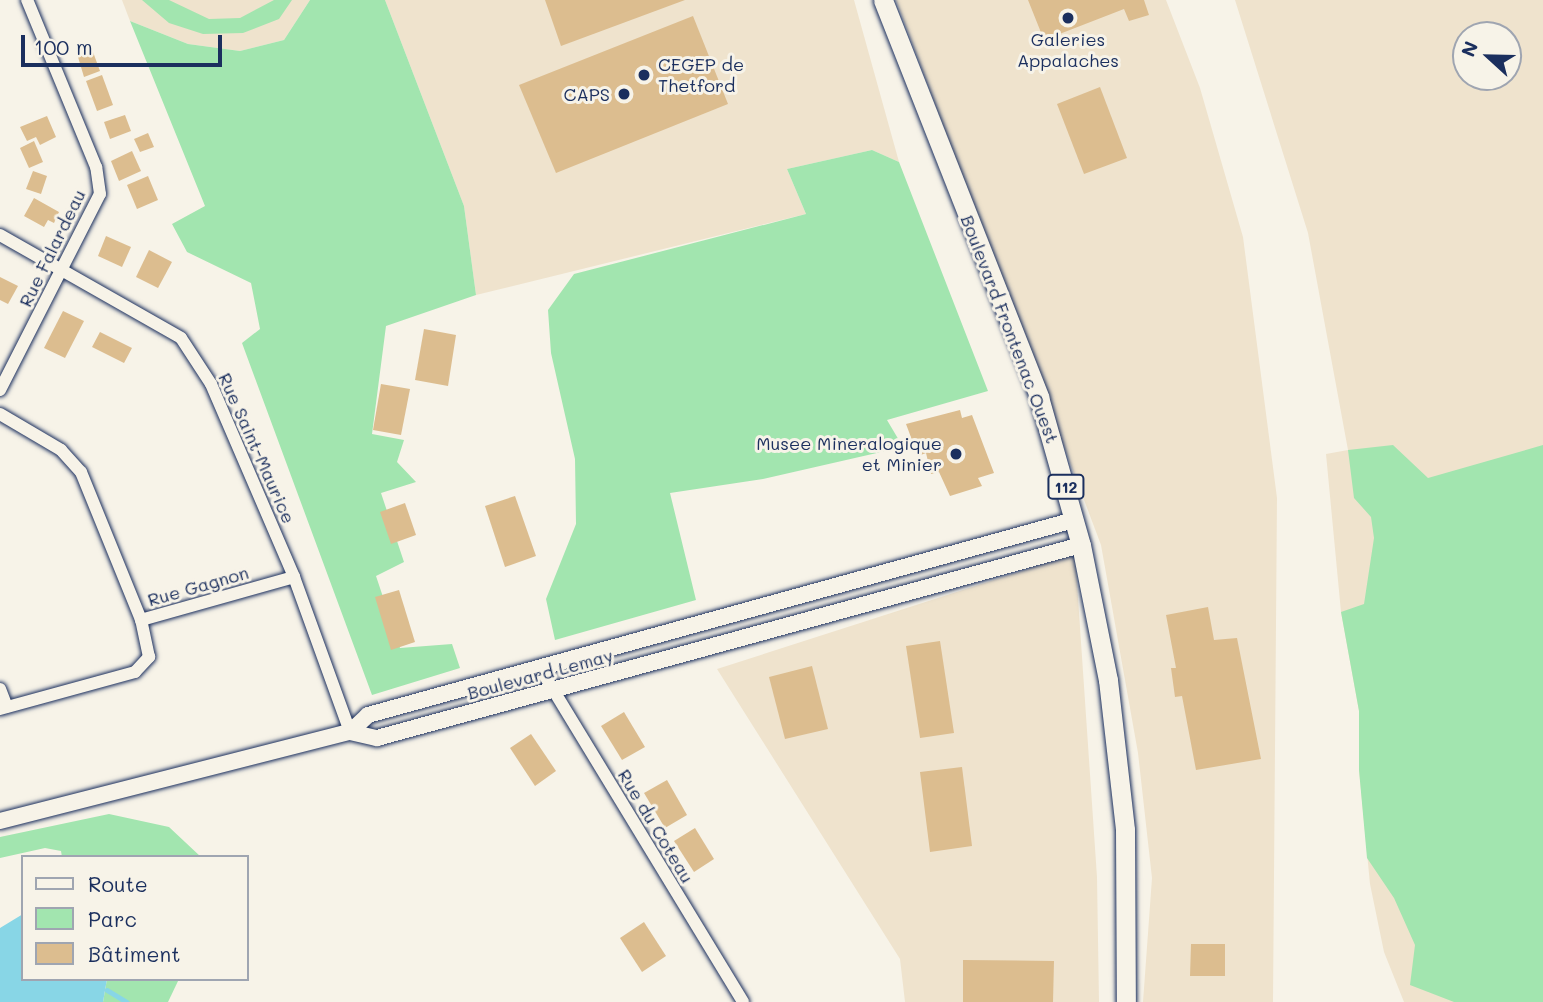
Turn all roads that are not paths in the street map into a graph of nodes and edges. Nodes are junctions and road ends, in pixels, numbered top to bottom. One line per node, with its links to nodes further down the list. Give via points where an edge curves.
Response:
1 (27, 0): 4 (street, Rue Falardeau, via 96,167 100,194)
2 (883, 0): 7 (main road, Boulevard Frontenac Ouest / 112, via 1039,397)
3 (0, 235): 4 (street, Rue Saint-Maurice)
4 (61, 271): 5 (street, Rue Falardeau); 10 (street, Rue Saint-Maurice, via 181,338 211,384)
5 (0, 390)
6 (0, 414): 13 (street, via 61,450 80,472)
7 (1074, 520): 8 (main road, Boulevard Frontenac Ouest / 112); 9 (street, Boulevard Lemay)
8 (1080, 545): 11 (street, Boulevard Lemay); 22 (main road, Boulevard Frontenac Ouest / 112, via 1108,680 1125,830)
9 (936, 558): 11 (street); 12 (street, Boulevard Lemay)
10 (294, 577): 13 (street, Rue Gagnon); 19 (street, Rue Saint-Maurice)
11 (946, 582): 14 (street, Boulevard Lemay)
12 (729, 616): 14 (street); 15 (street, Boulevard Lemay)
13 (141, 620): 18 (street, Rue Gagnon, via 149,657 135,672)
14 (739, 639): 17 (street, Boulevard Lemay)
15 (540, 668): 17 (street, Rue du Coteau); 19 (street, Boulevard Lemay, via 368,715)
16 (0, 690): 18 (street)
17 (553, 690): 19 (street, Boulevard Lemay, via 377,738); 21 (street, Rue du Coteau)
18 (4, 708)
19 (350, 732): 20 (street, Boulevard Lemay)
20 (0, 821)
21 (743, 1002)
22 (1126, 1002)

